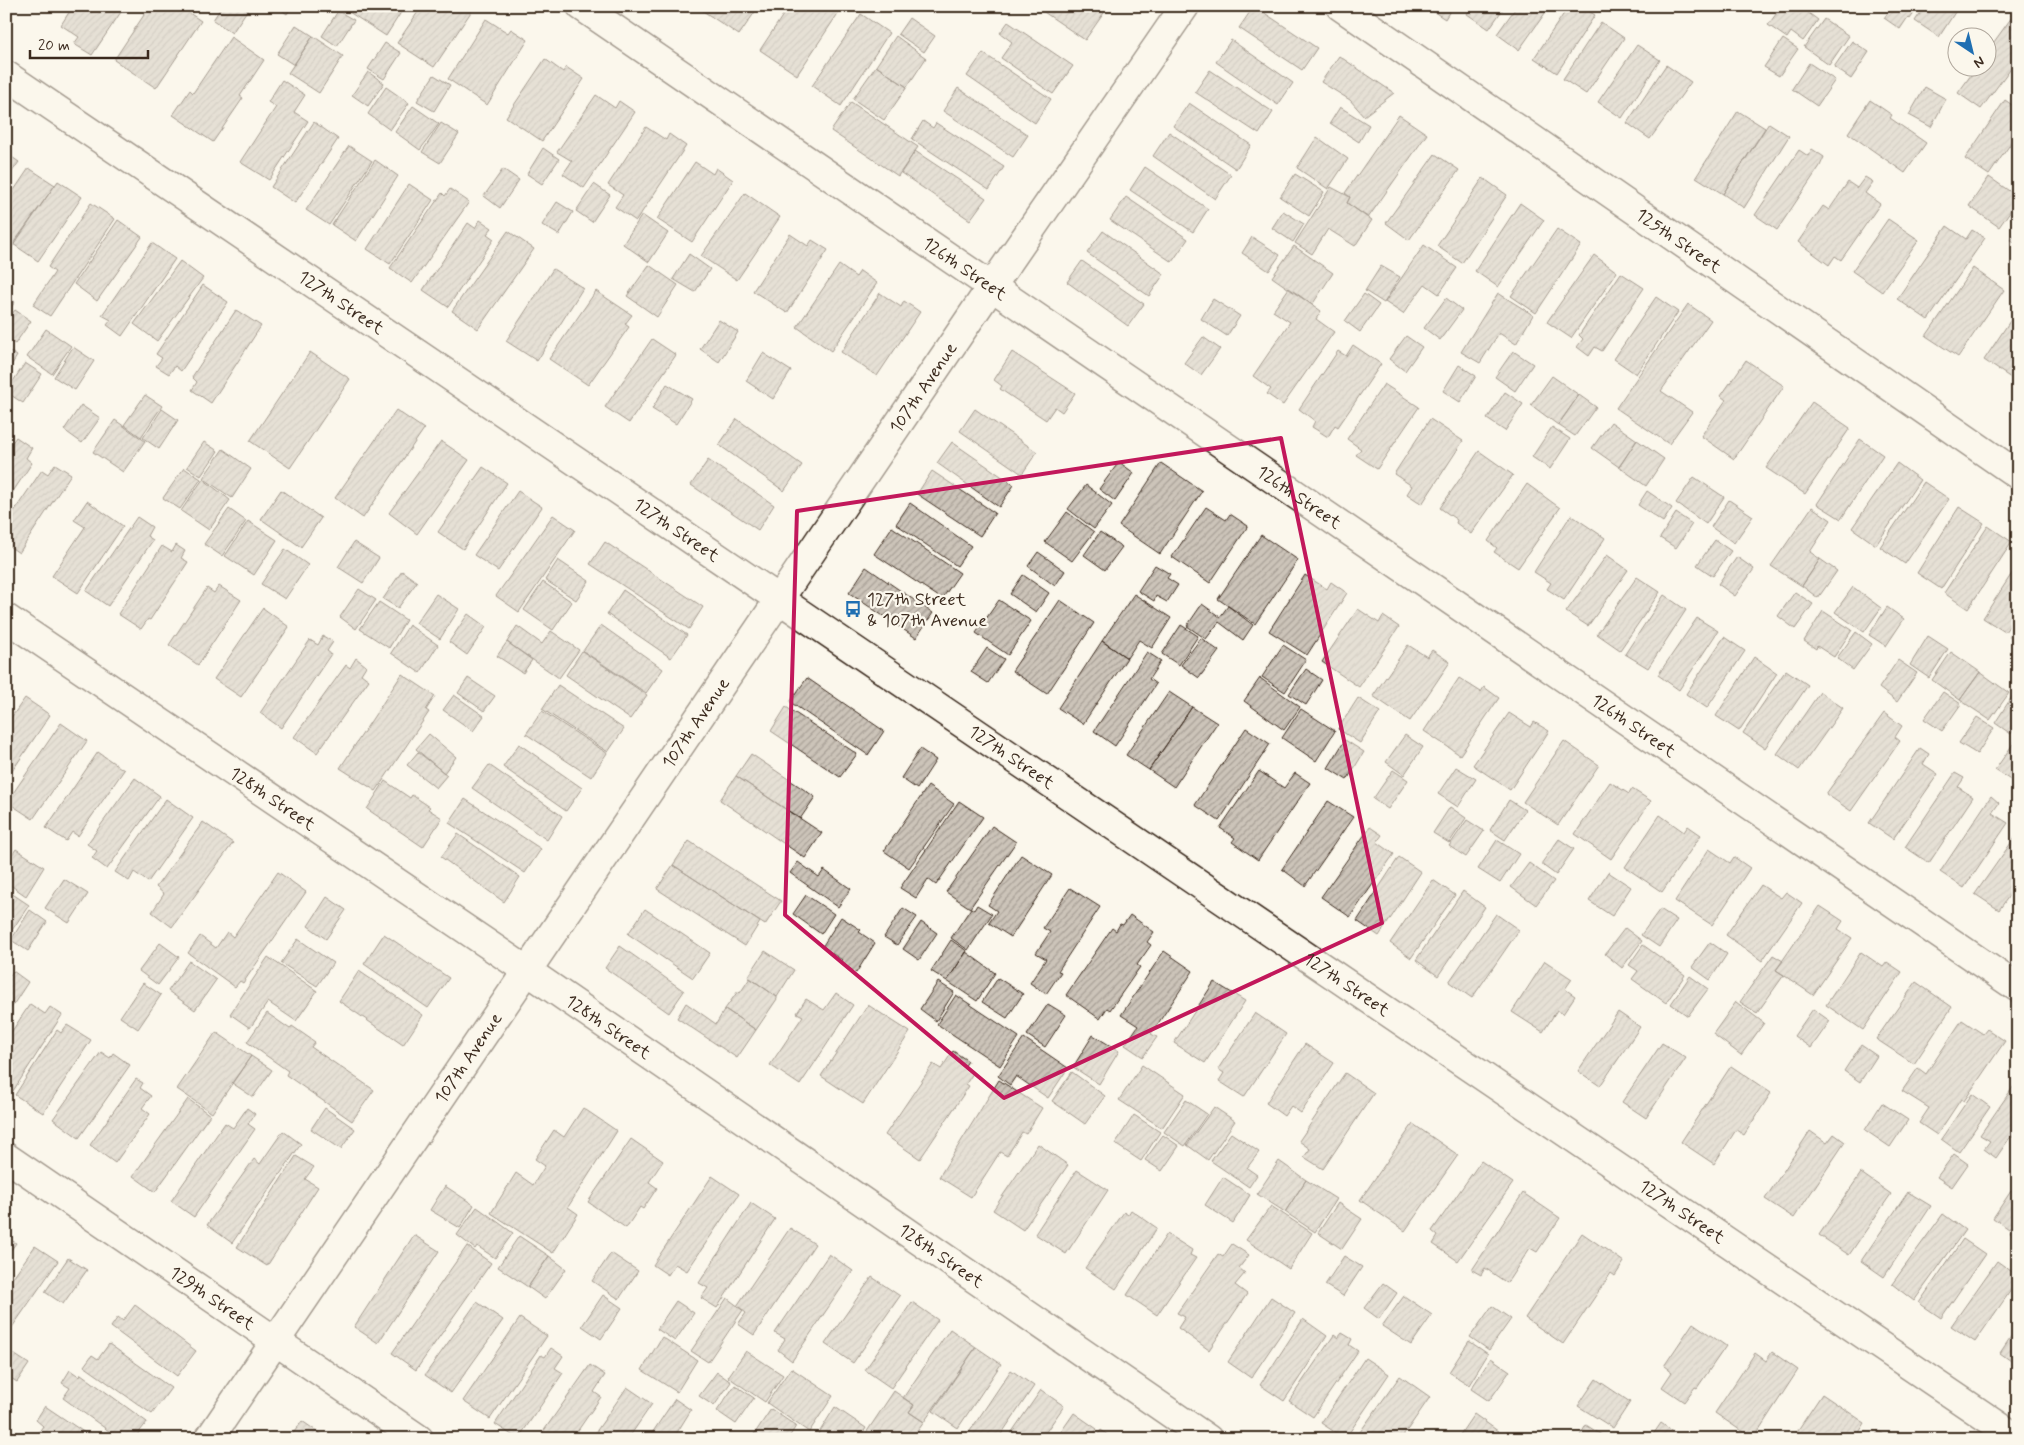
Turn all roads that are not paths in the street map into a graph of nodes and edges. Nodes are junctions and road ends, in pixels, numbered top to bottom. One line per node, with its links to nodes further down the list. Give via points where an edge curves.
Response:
1 (581, 6): 5 (street, 126th Street)
2 (1185, 6): 5 (street, 107th Avenue)
3 (1340, 6): 6 (street, 125th Street)
4 (6, 75): 7 (street, 127th Street)
5 (992, 286): 7 (street, 107th Avenue); 10 (street, 126th Street)
6 (2018, 475)
7 (780, 601): 9 (street, 107th Avenue); 13 (street, 127th Street)
8 (6, 618): 9 (street, 128th Street)
9 (526, 970): 12 (street, 107th Avenue); 16 (street, 128th Street)
10 (2018, 988)
11 (6, 1157): 12 (street, 129th Street)
12 (274, 1340): 14 (street, 107th Avenue); 15 (street, 129th Street)
13 (2018, 1438)
14 (208, 1439)
15 (419, 1439)
16 (1208, 1439)

